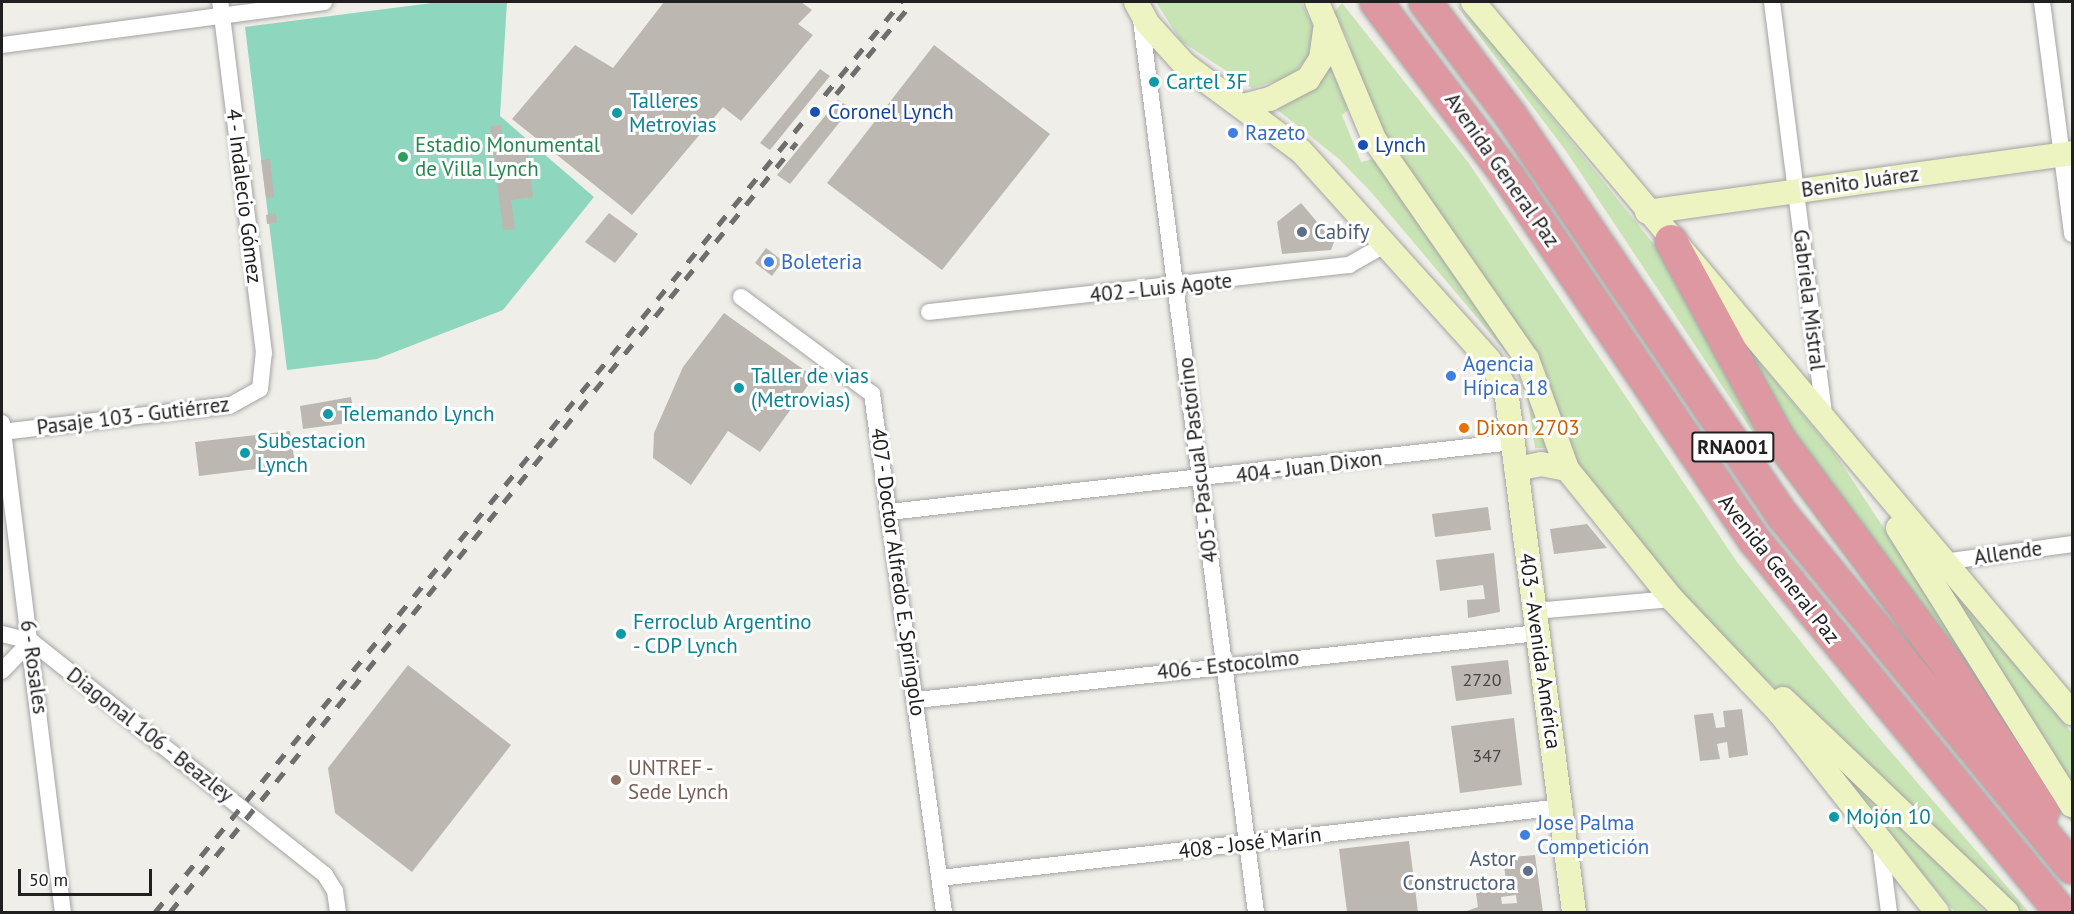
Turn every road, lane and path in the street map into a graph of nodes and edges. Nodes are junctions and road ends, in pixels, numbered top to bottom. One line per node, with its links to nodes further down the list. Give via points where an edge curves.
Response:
1 (324, 2): 8 (street)
2 (1376, 2): 55 (highway, Avenida General Paz / RNA001, via 1507,175 1755,541)
3 (1425, 2): 45 (highway, Avenida General Paz / RNA001, via 1518,126 1783,516)
4 (1473, 2): 14 (street)
5 (1772, 2): 13 (street, Gabriela Mistral)
6 (2042, 2): 12 (street)
7 (1138, 5): 11 (street, via 1185,65); 18 (street, 405 - Pascual Pastorino)
8 (221, 8): 10 (street); 21 (street, 4 - Indalecio Gómez, via 264,353)
9 (1321, 9): 11 (street, via 1321,59 1308,79 1270,99); 26 (street, via 1374,139 1527,359)
10 (2, 45)
11 (1243, 106): 17 (street, via 1301,151)
12 (2067, 154): 13 (street, Benito Juárez); 15 (street)
13 (1795, 191): 14 (street, Benito Juárez); 22 (street, Gabriela Mistral)
14 (1647, 212): 16 (street)
15 (2073, 234)
16 (1671, 241): 22 (street); 45 (highway, via 1779,439 2014,761)
17 (1386, 244): 18 (street, 402 - Luis Agote, via 1349,265); 24 (street, 403 - Avenida América, via 1489,360 1506,390)
18 (1177, 286): 20 (street, 402 - Luis Agote); 28 (street, 405 - Pascual Pastorino)
19 (741, 297): 29 (street, 407 - Doctor Alfredo E. Springolo, via 872,394)
20 (929, 312)
21 (260, 389): 23 (street, Pasaje 103 - Gutiérrez, via 231,405)
22 (1825, 420): 27 (street)
23 (2, 428): 35 (street, 6 - Rosales)
24 (1514, 442): 25 (street, 403 - Avenida América); 28 (street, 404 - Juan Dixon)
25 (1516, 469): 26 (street, via 1541,464); 33 (street, 403 - Avenida América)
26 (1567, 469): 32 (street)
27 (1863, 469): 31 (street); 41 (street)
28 (1202, 480): 29 (street, 404 - Juan Dixon); 37 (street, 405 - Pascual Pastorino)
29 (889, 512): 39 (street, 407 - Doctor Alfredo E. Springolo)
30 (2073, 544): 31 (street, Allende)
31 (1943, 562): 40 (street)
32 (1672, 599): 33 (street, 406 - Estocolmo); 36 (street)
33 (1536, 622): 37 (street, 406 - Estocolmo); 42 (street, 403 - Avenida América)
34 (2, 634): 35 (street)
35 (31, 641): 38 (street); 47 (street, 6 - Rosales); 48 (street, Diagonal 106 - Beazley, via 325,875 335,891)
36 (1717, 648): 43 (street, via 1779,712); 54 (street, via 1797,711)
37 (1223, 665): 39 (street, 406 - Estocolmo); 44 (street, 405 - Pascual Pastorino)
38 (2, 671)
39 (917, 700): 46 (street, 407 - Doctor Alfredo E. Springolo)
40 (2073, 713)
41 (2073, 805)
42 (1561, 807): 44 (street, 408 - José Marín); 51 (street, 403 - Avenida América)
43 (1879, 838): 52 (street); 53 (street)
44 (1247, 843): 46 (street, 408 - José Marín); 50 (street, 405 - Pascual Pastorino)
45 (2073, 867)
46 (940, 878): 49 (street, 407 - Doctor Alfredo E. Springolo)
47 (63, 912)
48 (338, 912)
49 (944, 912)
50 (1256, 912)
51 (1574, 912)
52 (1889, 912)
53 (1937, 912)
54 (2007, 912)
55 (2061, 912)

